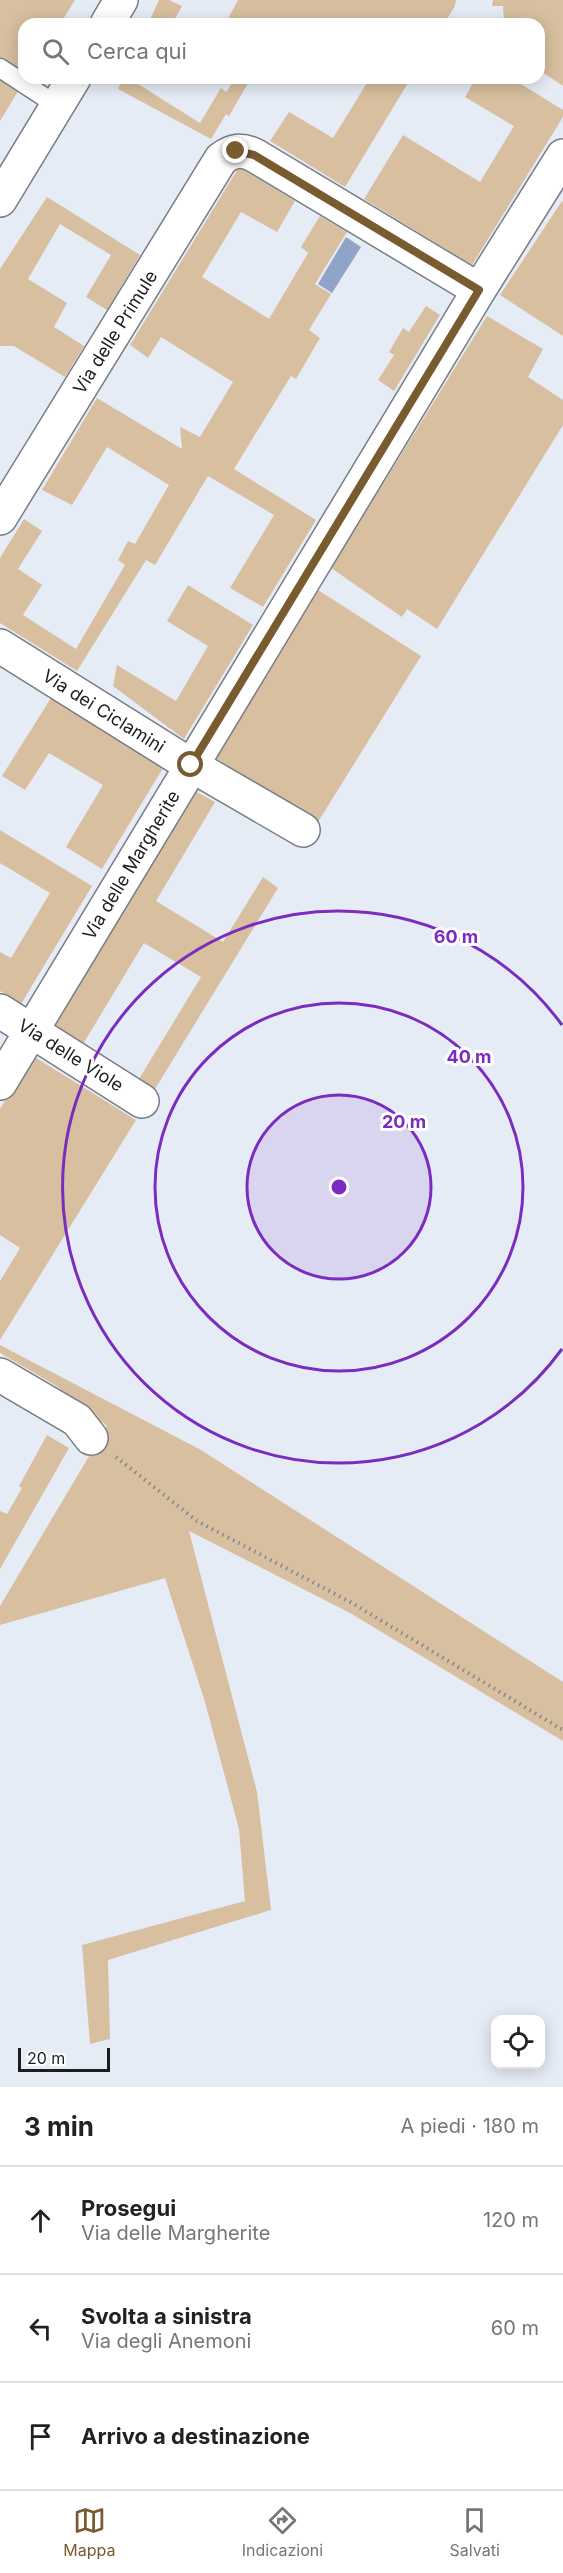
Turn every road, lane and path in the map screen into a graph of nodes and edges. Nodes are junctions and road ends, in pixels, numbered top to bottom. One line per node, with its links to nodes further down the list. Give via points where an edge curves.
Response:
1 (121, 0): 2 (street)
2 (110, 18)
3 (0, 68): 4 (lane)
4 (18, 80)
5 (24, 84): 7 (lane)
6 (71, 84): 7 (street)
7 (58, 106): 9 (street)
8 (563, 156): 10 (street, Via delle Margherite)
9 (0, 200)
10 (479, 290): 11 (street, Via delle Primule, via 254,155 236,151 221,159); 13 (street, Via delle Margherite)
11 (0, 518)
12 (0, 646): 13 (street, Via dei Ciclamini)
13 (191, 765): 14 (street, Via dei Ciclamini); 16 (street, Via delle Margherite)
14 (303, 830)
15 (0, 1011): 16 (street, Via delle Viole)
16 (32, 1030): 17 (street, Via delle Margherite); 18 (street, Via delle Viole)
17 (0, 1083)
18 (142, 1101)
19 (0, 1375): 20 (street, via 77,1420)
20 (91, 1437): 21 (path, via 197,1521 352,1603)
21 (563, 1730)

